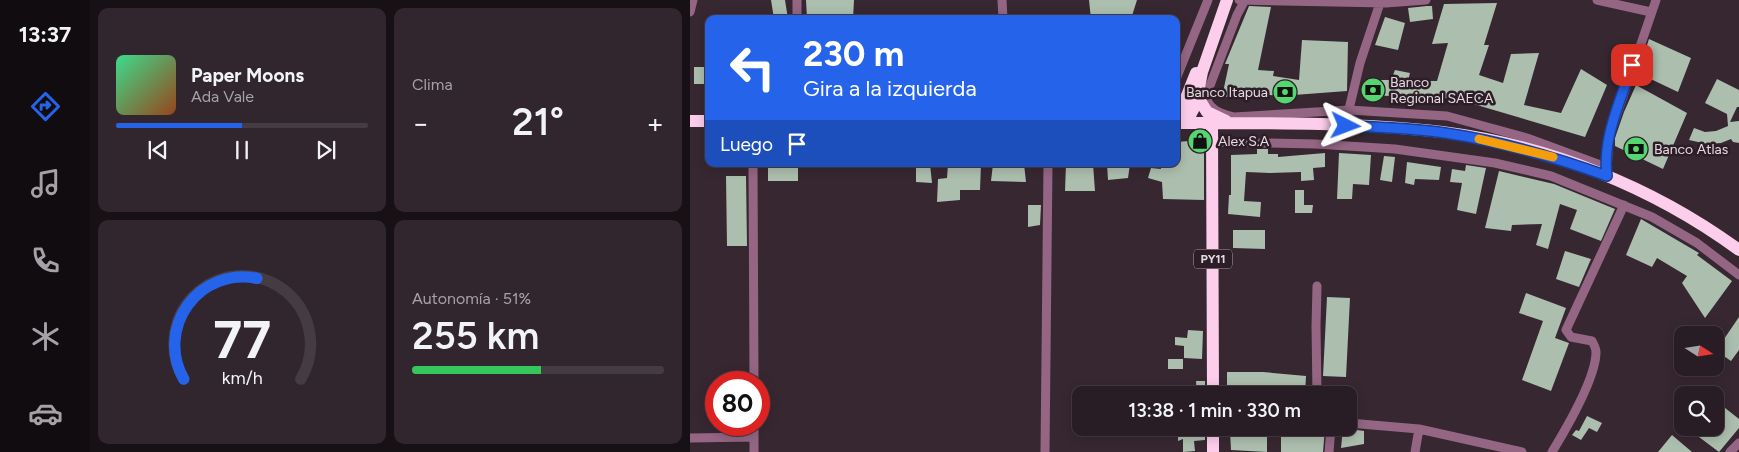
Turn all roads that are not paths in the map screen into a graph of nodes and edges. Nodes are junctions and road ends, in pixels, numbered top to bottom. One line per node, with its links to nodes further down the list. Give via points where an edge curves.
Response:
1 (693, 0): 11 (street)
2 (796, 0): 13 (street)
3 (1002, 0): 14 (street)
4 (1208, 0): 15 (street)
5 (1227, 0): 16 (highway)
6 (1242, 0): 10 (street); 18 (street, via 1206,96 1213,109 1234,117)
7 (1426, 0): 10 (street)
8 (1597, 0): 12 (street)
9 (1656, 0): 12 (street)
10 (1381, 1): 18 (street, via 1360,63)
11 (690, 12)
12 (1650, 12): 28 (street, via 1609,136)
13 (797, 15)
14 (1003, 15)
15 (1180, 69)
16 (1192, 95): 17 (highway); 21 (highway); 23 (highway, via 1207,112)
17 (1180, 106)
18 (1349, 110): 24 (street); 28 (street, via 1447,116 1527,138)
19 (690, 121): 20 (highway)
20 (705, 121)
21 (1181, 123): 22 (highway)
22 (1212, 123): 23 (highway); 25 (highway, PY11)
23 (1233, 123): 24 (highway)
24 (1346, 126): 28 (highway, via 1443,132 1490,140)
25 (1213, 142): 29 (street, via 1316,144 1446,155 1551,176); 34 (highway, PY11)
26 (754, 167): 33 (street)
27 (1048, 167): 44 (street)
28 (1606, 172): 30 (highway, via 1682,212)
29 (1624, 205): 31 (street, via 1697,243); 49 (street, via 1566,330 1571,337 1592,342 1597,350 1593,370)
30 (1739, 250)
31 (1739, 275)
32 (1318, 286): 35 (street)
33 (754, 371)
34 (1213, 386)
35 (1317, 386)
36 (1357, 424): 37 (street)
37 (1419, 429): 47 (street); 48 (street)
38 (1213, 436): 45 (highway)
39 (1330, 436): 46 (street)
40 (754, 437): 41 (street); 43 (street)
41 (690, 438)
42 (1739, 443): 50 (street)
43 (754, 452)
44 (1045, 452)
45 (1213, 452)
46 (1329, 452)
47 (1415, 452)
48 (1522, 452)
49 (1552, 452)
50 (1730, 452)

